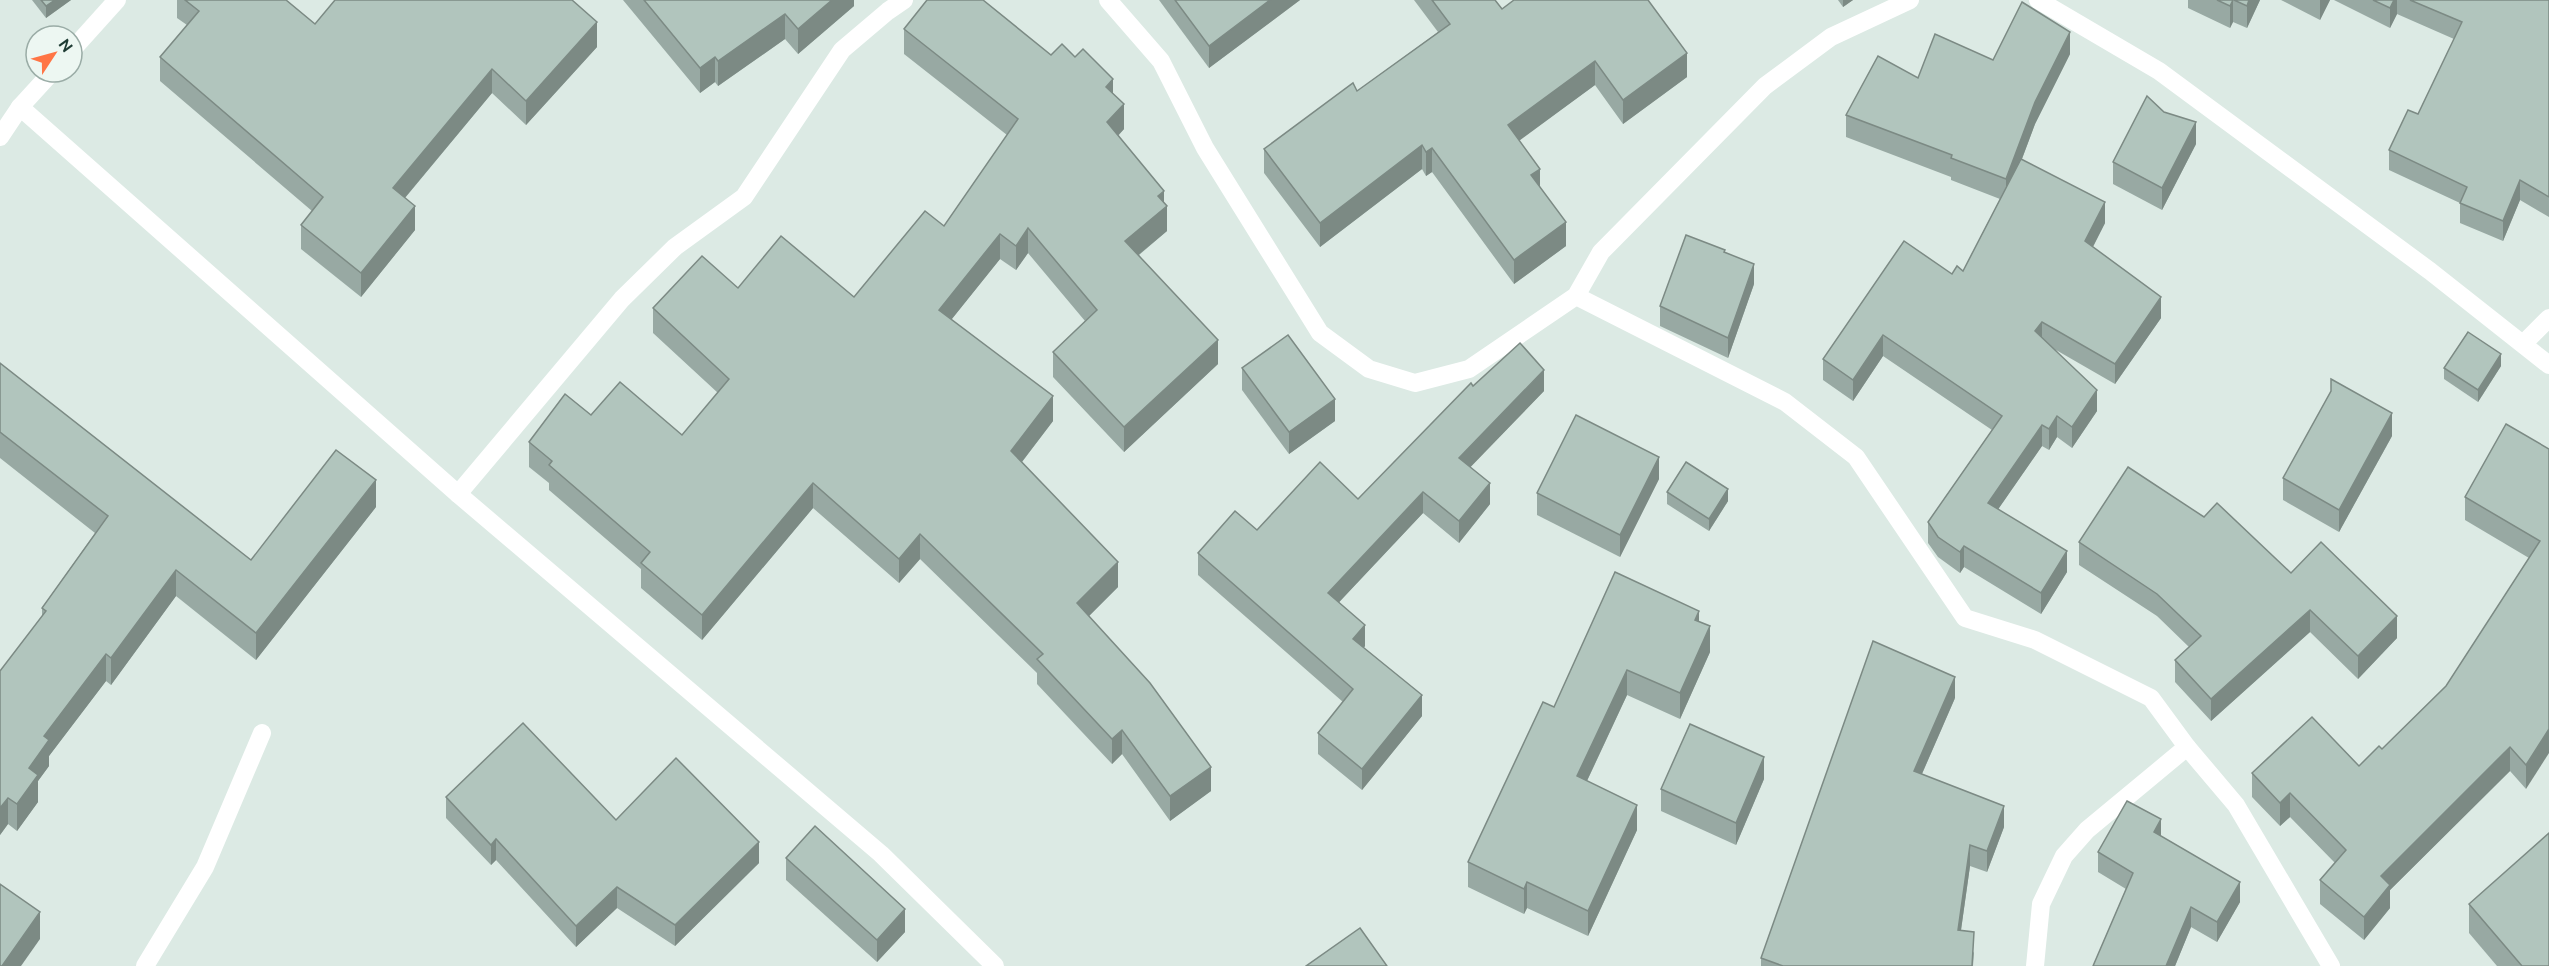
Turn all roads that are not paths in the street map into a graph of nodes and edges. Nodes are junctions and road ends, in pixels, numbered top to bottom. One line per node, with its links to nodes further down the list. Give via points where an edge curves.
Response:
1 (117, 0): 6 (street)
2 (904, 0): 14 (street, via 842,50 744,197 675,247 622,299)
3 (1108, 0): 10 (street, via 1161,61 1205,148 1320,333 1369,369 1415,383 1468,369)
4 (1910, 0): 10 (street, via 1831,37 1765,86 1601,252)
5 (2038, 0): 12 (street, via 2159,71)
6 (84, 37)
7 (41, 84): 8 (street)
8 (20, 107): 9 (street); 14 (street)
9 (0, 137)
10 (1576, 296): 16 (street, via 1785,402 1856,457 1965,618 2036,640 2151,698)
11 (2549, 318): 12 (street)
12 (2523, 344): 13 (street)
13 (2549, 365)
14 (458, 494): 18 (street, via 881,854)
15 (262, 733): 17 (street, via 205,867)
16 (2187, 747): 19 (street, via 2087,830 2064,856 2041,904); 20 (street, via 2236,805)
17 (145, 966)
18 (995, 966)
19 (2035, 966)
20 (2331, 966)

